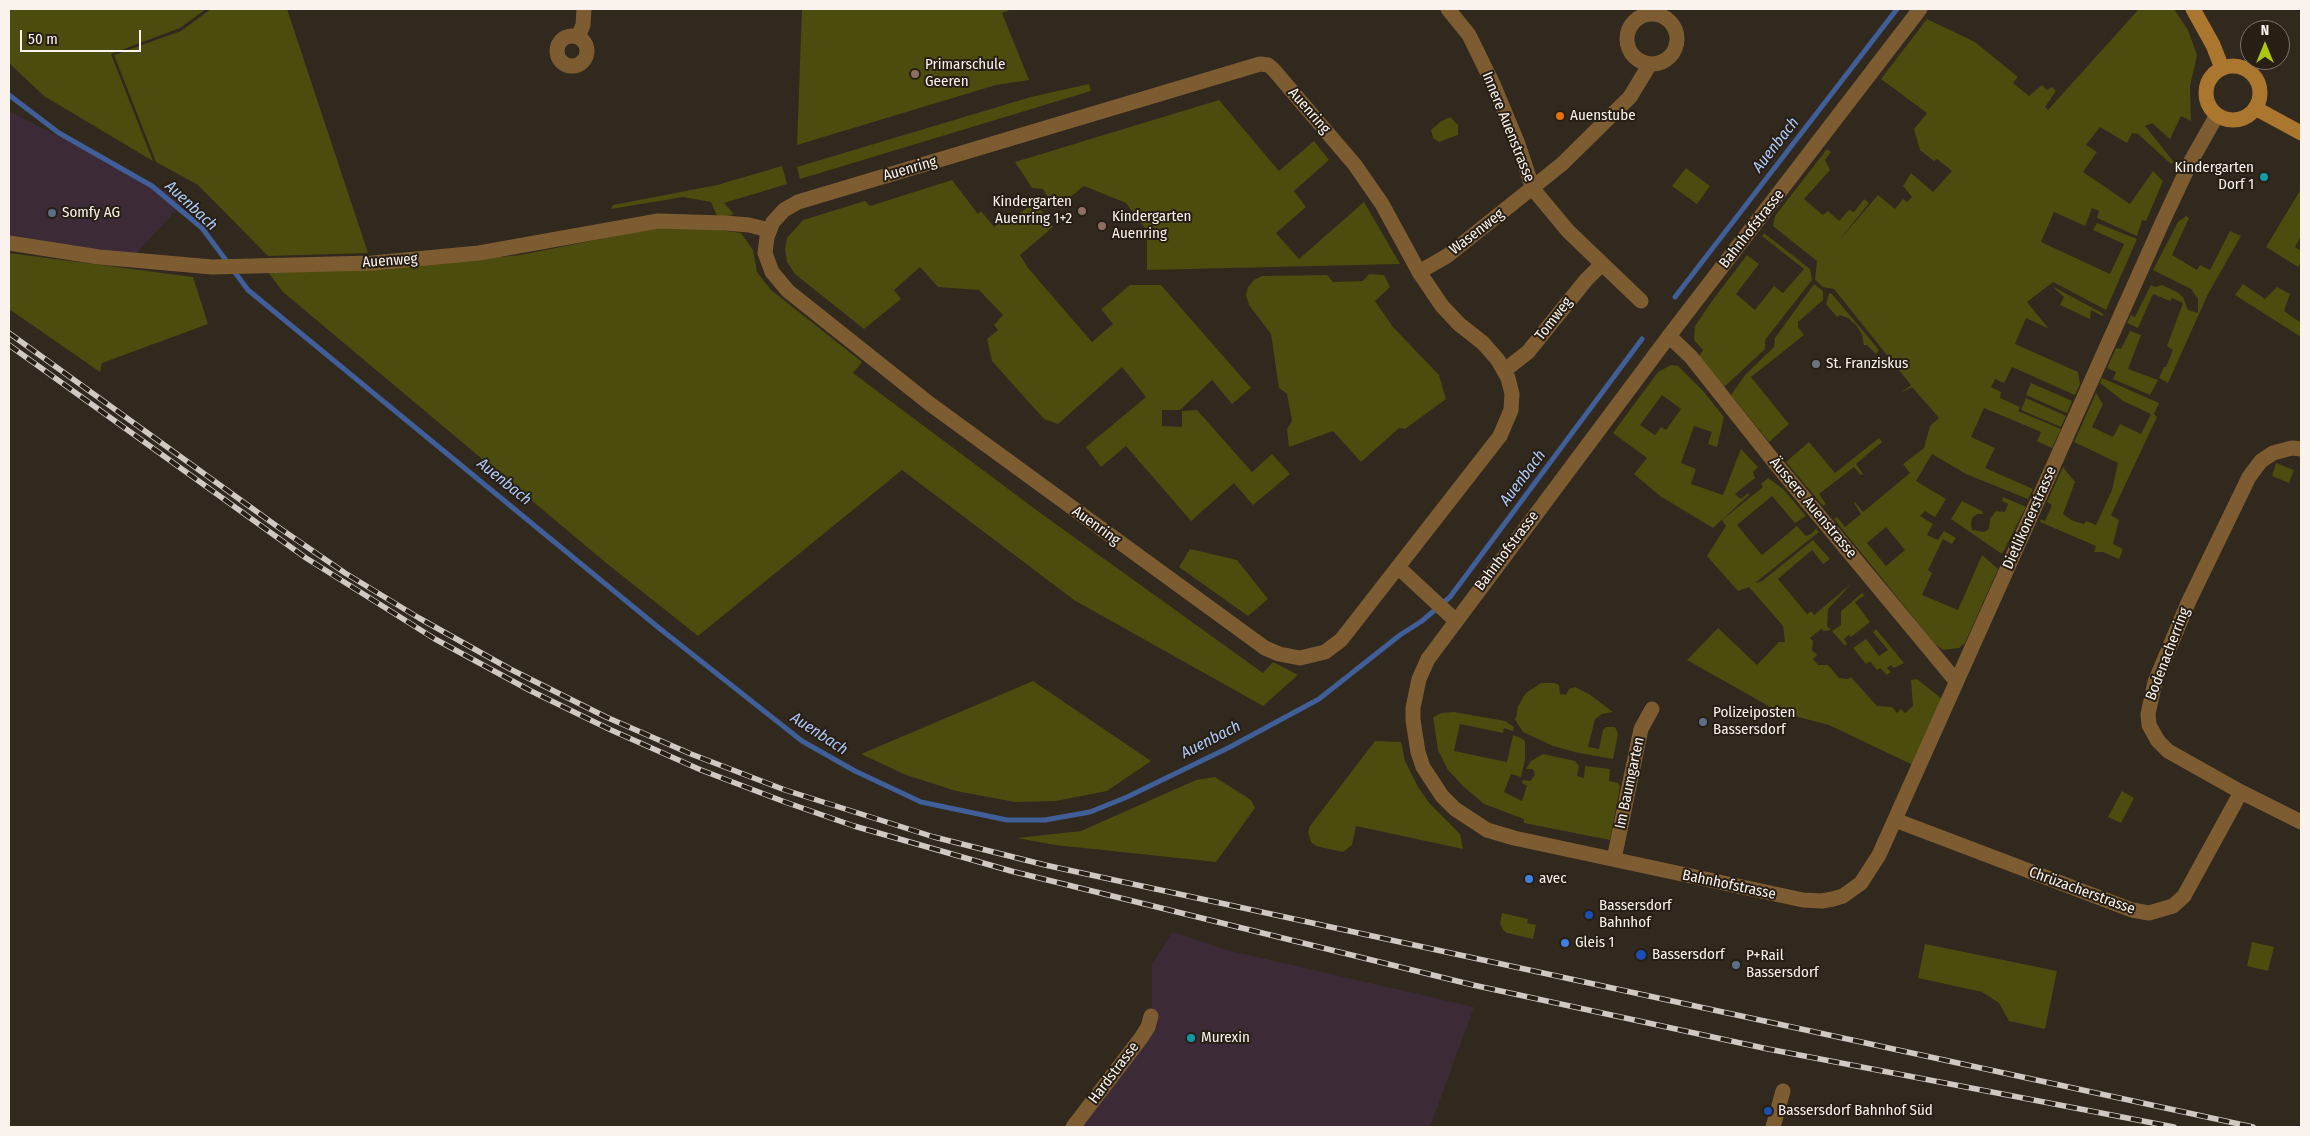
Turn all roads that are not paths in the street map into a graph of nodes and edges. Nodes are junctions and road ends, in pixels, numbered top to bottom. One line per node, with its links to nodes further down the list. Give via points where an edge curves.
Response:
1 (584, 9): 5 (street)
2 (1448, 9): 11 (street, Innere Auenstrasse, via 1469,35 1493,84 1518,144)
3 (1920, 9): 17 (street, Bahnhofstrasse)
4 (2193, 9): 7 (main road)
5 (578, 38)
6 (1650, 64): 11 (street, Wasenweg, via 1630,97)
7 (2222, 68): 8 (main road, via 2239,67 2254,76 2260,92); 9 (main road, via 2210,79 2206,94 2207,102)
8 (2256, 108): 9 (main road, via 2238,120); 10 (main road)
9 (2217, 115): 22 (street, Dietlikonerstrasse, via 2162,223)
10 (2301, 133)
11 (1532, 189): 14 (street, Innere Auenstrasse, via 1568,232); 15 (street, Wasenweg, via 1447,256)
12 (769, 230): 13 (street, Auenweg, via 725,223 658,221 479,253 373,263 212,267 107,258); 15 (street, Auenring, via 779,215 798,202 1260,64 1273,69 1355,165 1382,204); 20 (street, Auenring, via 765,245 767,262 788,291 987,447 1272,652 1300,658 1331,649)
13 (9, 243)
14 (1602, 264): 16 (street, Innere Auenstrasse); 18 (street, Tomweg, via 1528,352)
15 (1419, 272): 18 (street, Auenring, via 1442,306 1492,351)
16 (1642, 301)
17 (1670, 336): 21 (street, Bahnhofstrasse); 22 (street, Äussere Auenstrasse, via 1691,357)
18 (1504, 370): 20 (street, Auenring, via 1512,402 1504,429)
19 (2301, 449): 24 (street, Bodenacherring, via 2273,453 2261,461 2249,477 2188,603 2149,703 2149,725 2168,751)
20 (1398, 568): 21 (street)
21 (1450, 615): 27 (street, Bahnhofstrasse, via 1419,679 1414,702 1418,752 1432,782 1455,810 1488,830)
22 (1956, 681): 25 (street, Dietlikonerstrasse)
23 (1652, 709): 27 (street, Im Baumgarten, via 1641,729)
24 (2241, 792): 25 (street, Chrüzacherstrasse, via 2184,896 2173,906 2149,913 2132,910); 26 (street, Bodenacherring)
25 (1895, 820): 28 (street, Dietlikonerstrasse, via 1867,877 1843,896)
26 (2301, 822)
27 (1614, 859): 28 (street, Bahnhofstrasse, via 1774,895)
28 (1823, 901)
29 (1151, 1016): 31 (street, Hardstrasse, via 1141,1038)
30 (1783, 1091): 32 (street)
31 (1073, 1127)
32 (1773, 1127)

